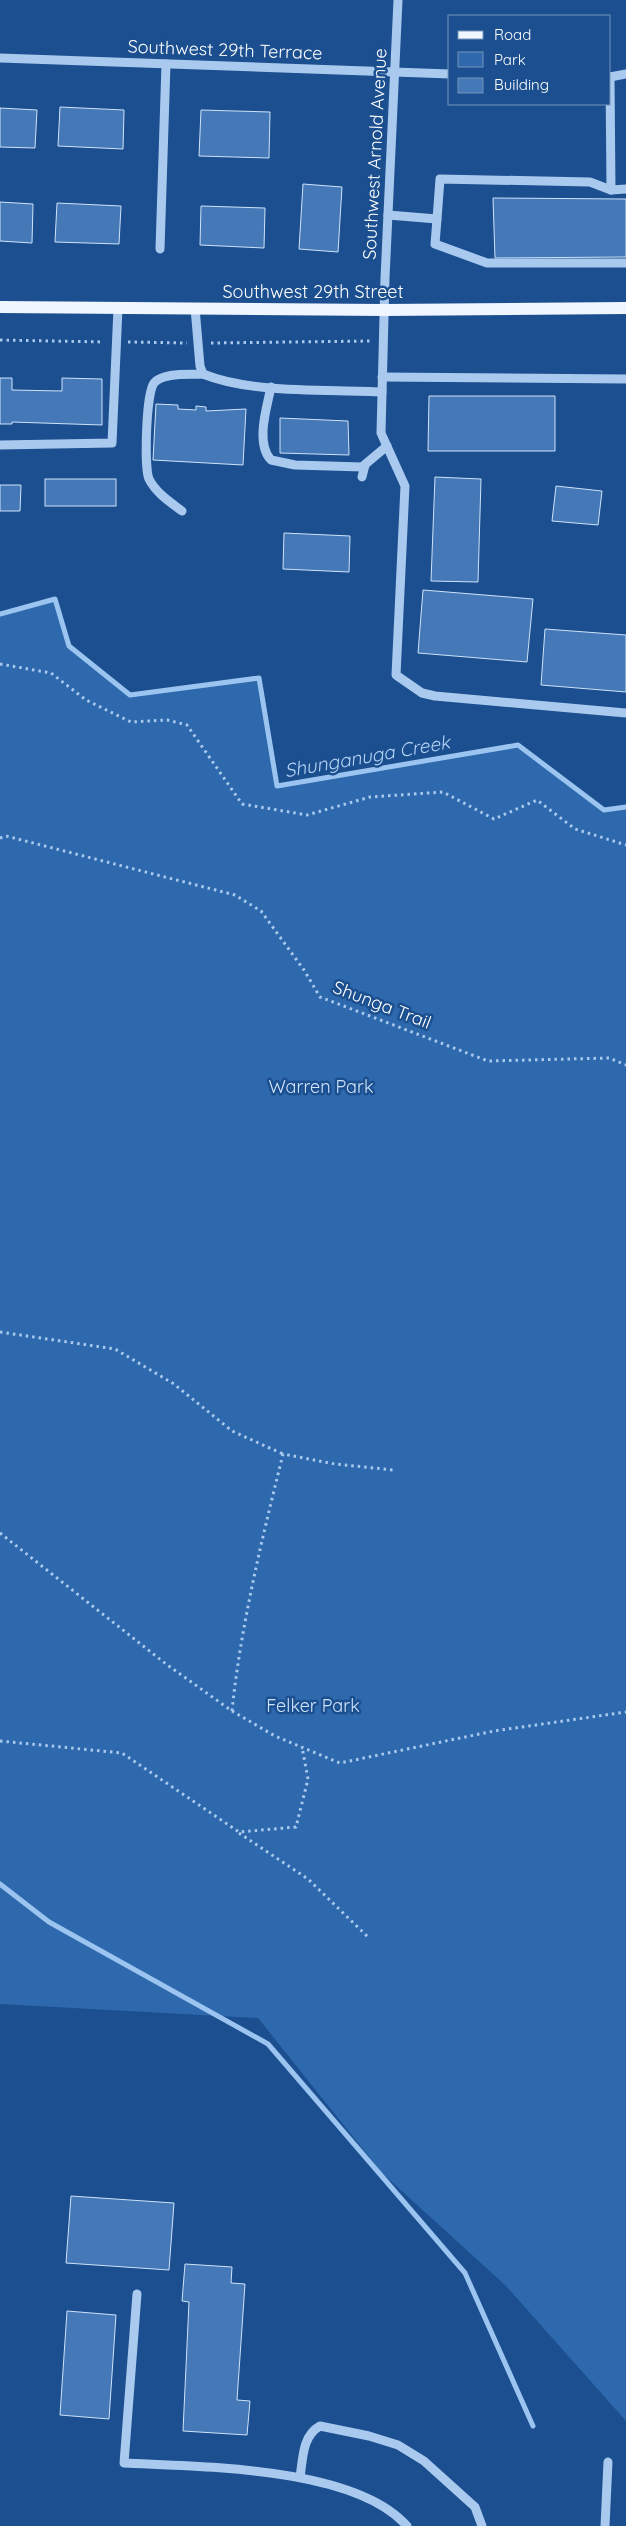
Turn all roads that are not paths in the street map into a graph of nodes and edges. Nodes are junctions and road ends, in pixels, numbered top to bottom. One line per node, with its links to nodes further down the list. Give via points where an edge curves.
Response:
1 (398, 0): 4 (street, Southwest Arnold Avenue)
2 (0, 58): 3 (street, Southwest 29th Terrace)
3 (166, 64): 4 (street, Southwest 29th Terrace); 13 (street)
4 (395, 73): 5 (street, Southwest 29th Terrace); 11 (street, Southwest Arnold Avenue)
5 (448, 74)
6 (626, 74): 7 (street)
7 (611, 76)
8 (610, 105): 10 (street)
9 (626, 189): 10 (street)
10 (611, 190): 12 (street, via 590,182 440,179)
11 (388, 215): 12 (street); 19 (street, Southwest Arnold Avenue)
12 (437, 220): 14 (street, via 435,244 487,264)
13 (160, 249)
14 (626, 263)
15 (0, 306): 16 (main road, Southwest 29th Street)
16 (118, 308): 17 (main road, Southwest 29th Street); 25 (street, via 112,443)
17 (195, 308): 19 (main road, Southwest 29th Street); 20 (street)
18 (626, 308): 19 (main road, Southwest 29th Street)
19 (384, 310): 21 (street, Southwest Arnold Avenue)
20 (203, 374): 23 (street, via 218,380); 29 (street, via 162,378 154,383 149,394 146,427 148,476 161,495)
21 (382, 377): 22 (street); 24 (street, Southwest Arnold Avenue)
22 (626, 379)
23 (271, 387): 24 (street); 27 (street, via 264,432 266,453 271,460 295,465)
24 (382, 392): 26 (street, Southwest Arnold Avenue, via 381,433)
25 (0, 445)
26 (387, 446): 27 (street); 30 (street, Southwest Arnold Avenue, via 405,486 396,675 422,693 435,696)
27 (365, 466): 28 (street)
28 (362, 477)
29 (182, 511)
30 (626, 712)
31 (137, 2294): 33 (street, via 124,2463 253,2470)
32 (608, 2462): 36 (street)
33 (300, 2478): 34 (street, via 372,2501); 35 (street, via 311,2431 320,2426 369,2436 398,2445 424,2461 475,2507)
34 (407, 2526)
35 (482, 2526)
36 (605, 2526)

